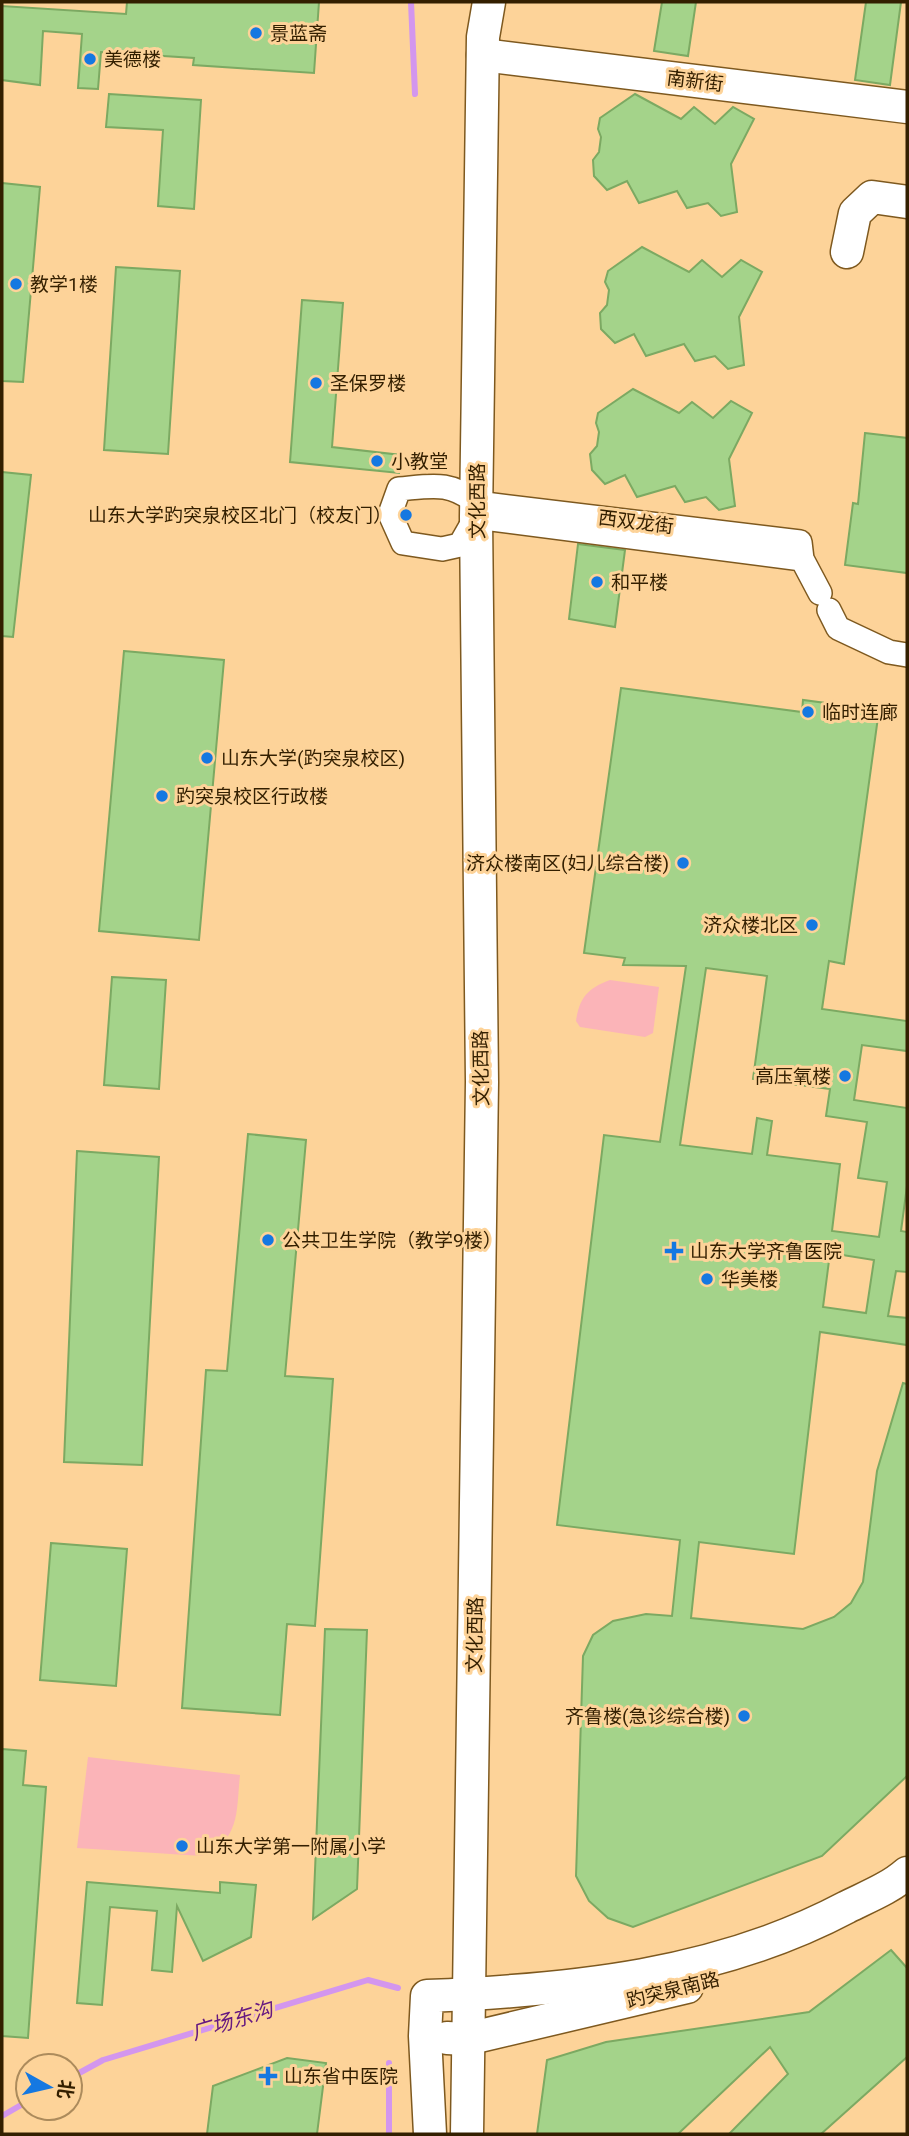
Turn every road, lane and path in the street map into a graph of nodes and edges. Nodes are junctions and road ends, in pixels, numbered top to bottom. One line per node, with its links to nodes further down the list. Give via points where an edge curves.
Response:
1 (489, 2): 2 (main road, 文化西路)
2 (482, 55): 3 (main road, 南新街); 6 (main road, 文化西路)
3 (907, 107)
4 (907, 202): 5 (main road, via 872,197 855,213)
5 (847, 252)
6 (464, 499): 6 (street, 西双龙街, via 451,547 403,543 388,514 399,489); 7 (street, 西双龙街, via 802,559 838,628 889,652); 10 (main road, 文化西路, via 482,1082)
7 (907, 655)
8 (907, 1873): 10 (main road, 趵突泉南路, via 811,1926 730,1955 557,1990)
9 (907, 1895): 12 (main road, 趵突泉南路, via 887,1909 772,1963)
10 (467, 1995): 11 (main road, 趵突泉南路, via 427,1996); 12 (main road, 文化西路)
11 (425, 2036): 12 (main road, 趵突泉南路); 13 (main road)
12 (467, 2039): 14 (main road, 文化西路)
13 (430, 2134)
14 (467, 2134)

